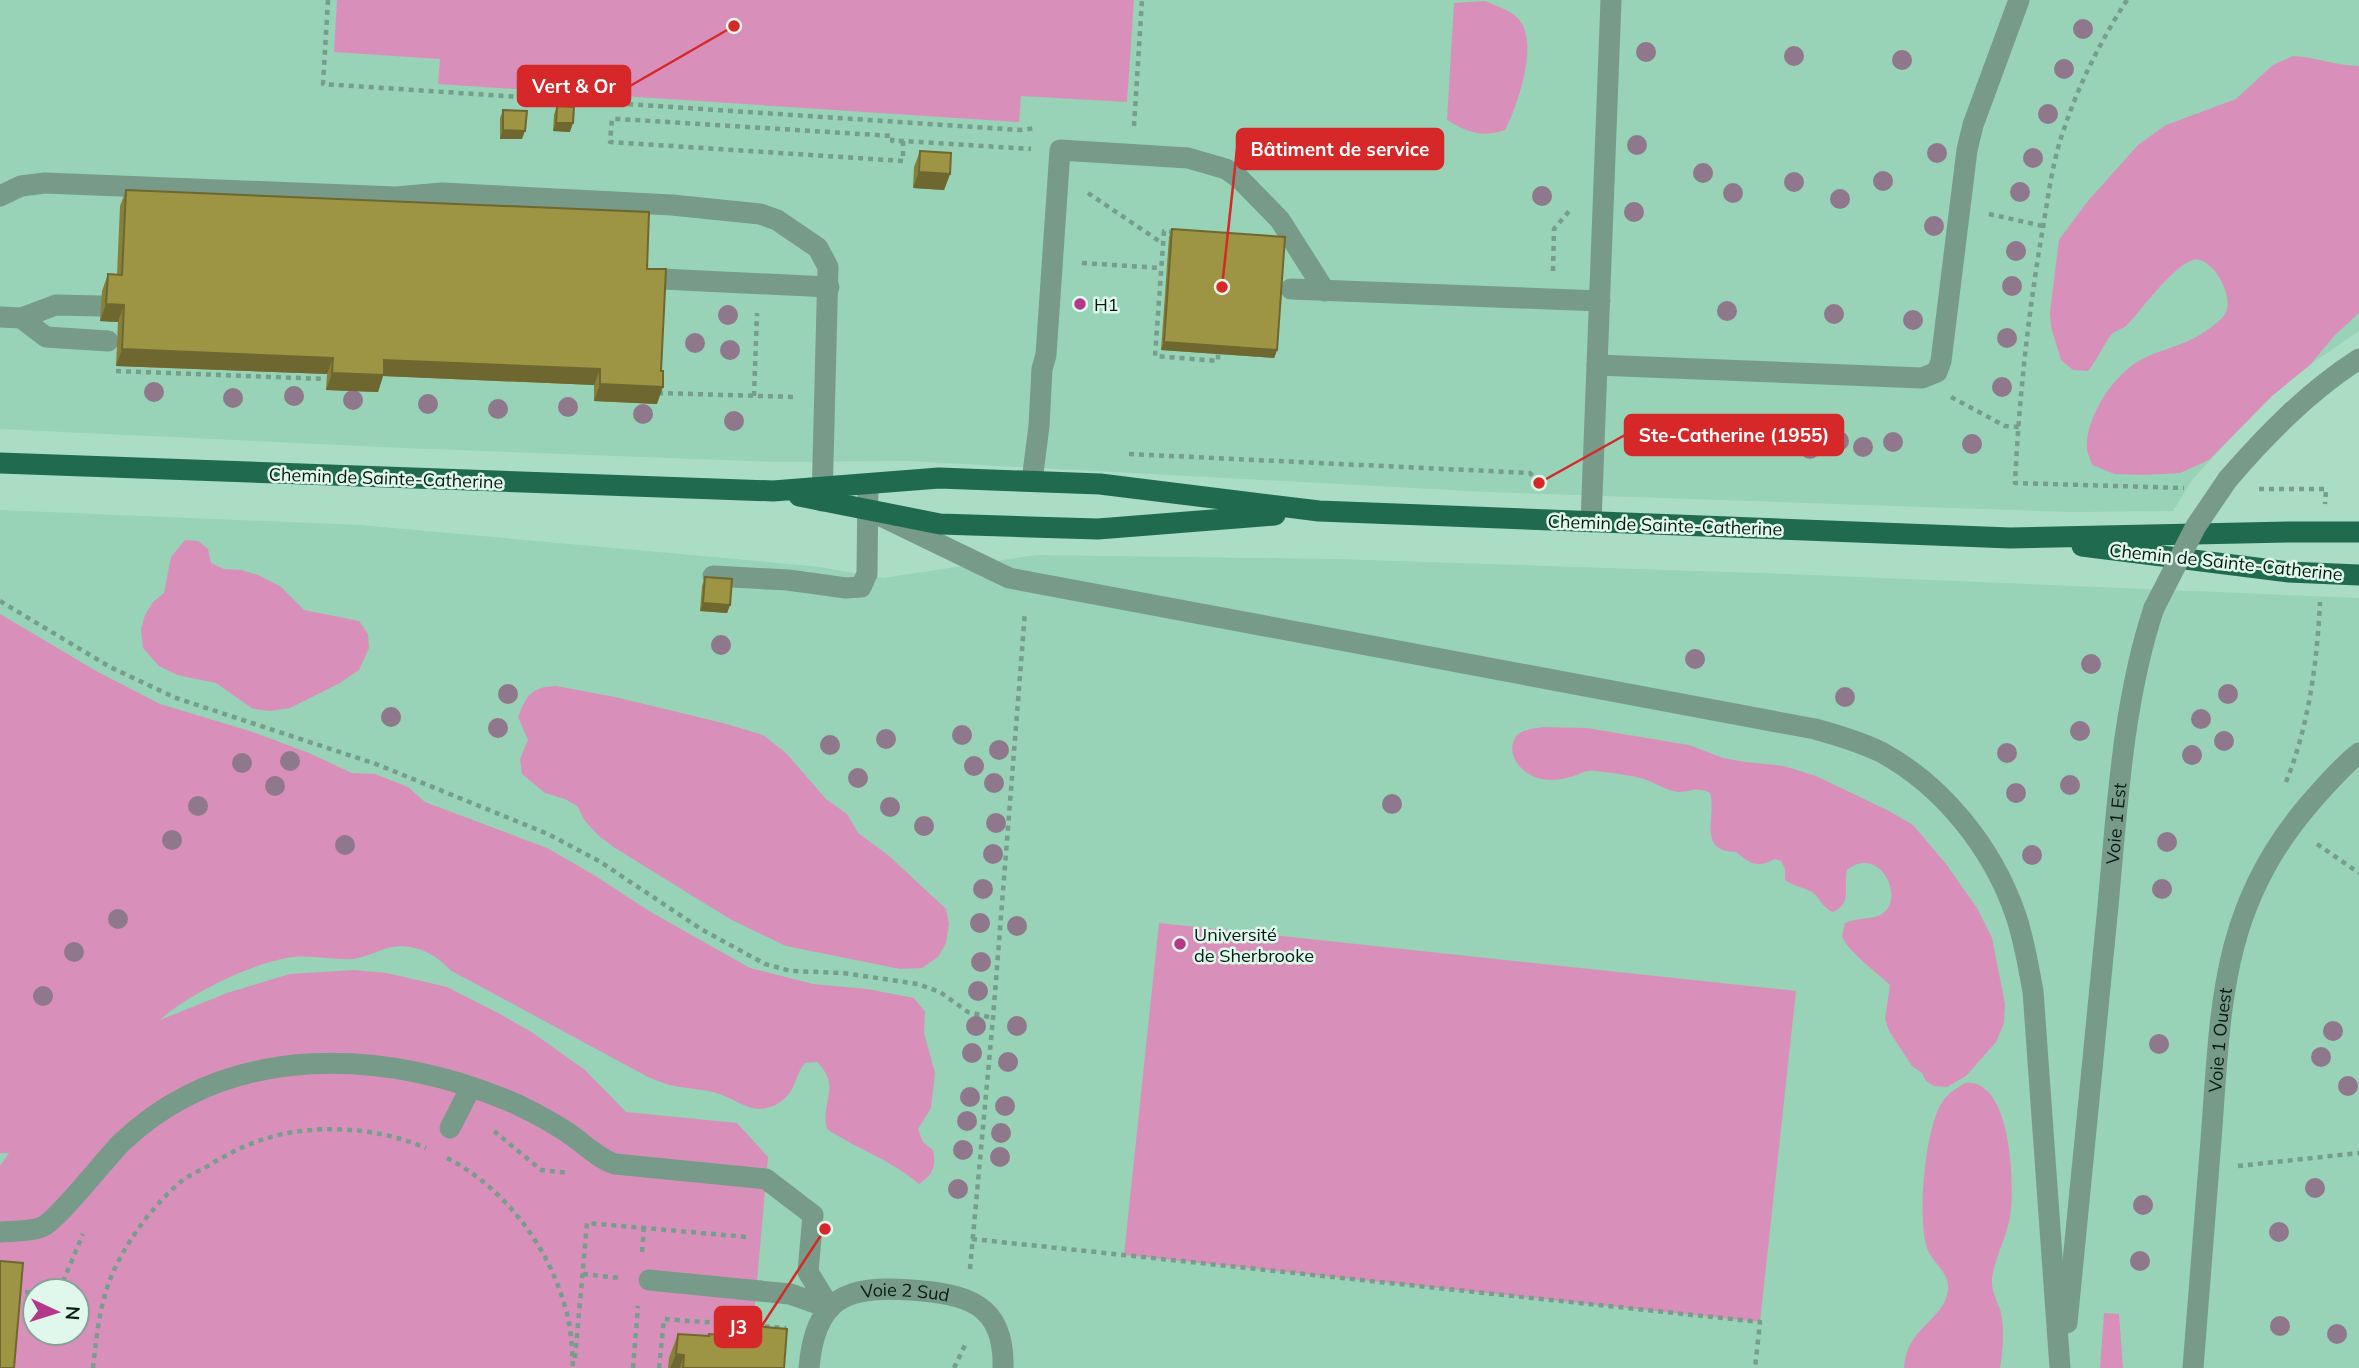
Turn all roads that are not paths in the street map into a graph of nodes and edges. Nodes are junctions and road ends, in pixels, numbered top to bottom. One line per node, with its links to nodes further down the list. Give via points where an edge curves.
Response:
1 (1611, 0): 10 (lane)
2 (2019, 0): 15 (lane, via 1966,150 1937,372 1922,378)
3 (352, 194): 4 (lane, via 243,201 46,183 21,186); 5 (lane); 7 (lane, via 442,193 760,214 818,248 828,267)
4 (0, 196)
5 (351, 216)
6 (641, 278): 7 (lane)
7 (829, 287): 19 (lane)
8 (1291, 289): 9 (lane)
9 (1325, 291): 10 (lane); 17 (lane, via 1280,220 1226,169 1188,159 1060,150)
10 (1600, 301): 15 (lane)
11 (101, 306): 12 (lane, via 56,304)
12 (10, 318): 13 (lane, via 46,337)
13 (108, 341)
14 (2359, 359): 35 (lane, Voie 1 Est, bridge, via 2308,398 2228,479 2190,537 2145,636 2123,762)
15 (1597, 365): 22 (lane)
16 (0, 463): 19 (main road, Chemin de Sainte-Catherine)
17 (1032, 481): 18 (main road, Chemin de Sainte-Catherine, via 939,478); 21 (main road, Chemin de Sainte-Catherine, via 1100,484)
18 (868, 484): 19 (main road, Chemin de Sainte-Catherine); 20 (lane)
19 (822, 494): 20 (main road, Chemin de Sainte-Catherine)
20 (868, 510): 21 (main road, Chemin de Sainte-Catherine, via 940,524 1098,529); 26 (lane, via 867,574 861,587); 35 (lane, via 1009,578 1815,729 1879,752 1912,772 1948,805 1979,844 2007,894 2021,932 2033,991)
21 (1319, 511): 22 (main road, Chemin de Sainte-Catherine)
22 (1591, 522): 24 (main road, Chemin de Sainte-Catherine)
23 (2359, 532): 24 (main road, Chemin de Sainte-Catherine)
24 (2010, 537): 25 (main road, Chemin de Sainte-Catherine, via 2289,572)
25 (2359, 575)
26 (713, 576)
27 (2359, 753): 36 (lane, Voie 1 Ouest, via 2278,844 2255,887 2231,953 2219,1026)
28 (471, 1087): 29 (lane); 30 (lane, via 421,1071 343,1062 285,1065 242,1074 200,1089 145,1122 106,1157 50,1222 29,1230); 32 (lane, via 544,1118 615,1164 766,1179 813,1215 808,1272)
29 (450, 1128)
30 (0, 1232)
31 (649, 1280): 32 (lane, via 790,1294)
32 (830, 1308): 33 (lane, via 813,1339); 34 (lane, Voie 2 Sud, via 850,1294 873,1288 940,1292 968,1299 995,1324 1003,1346)
33 (809, 1368)
34 (1003, 1368)
35 (2061, 1368)
36 (2193, 1368)

